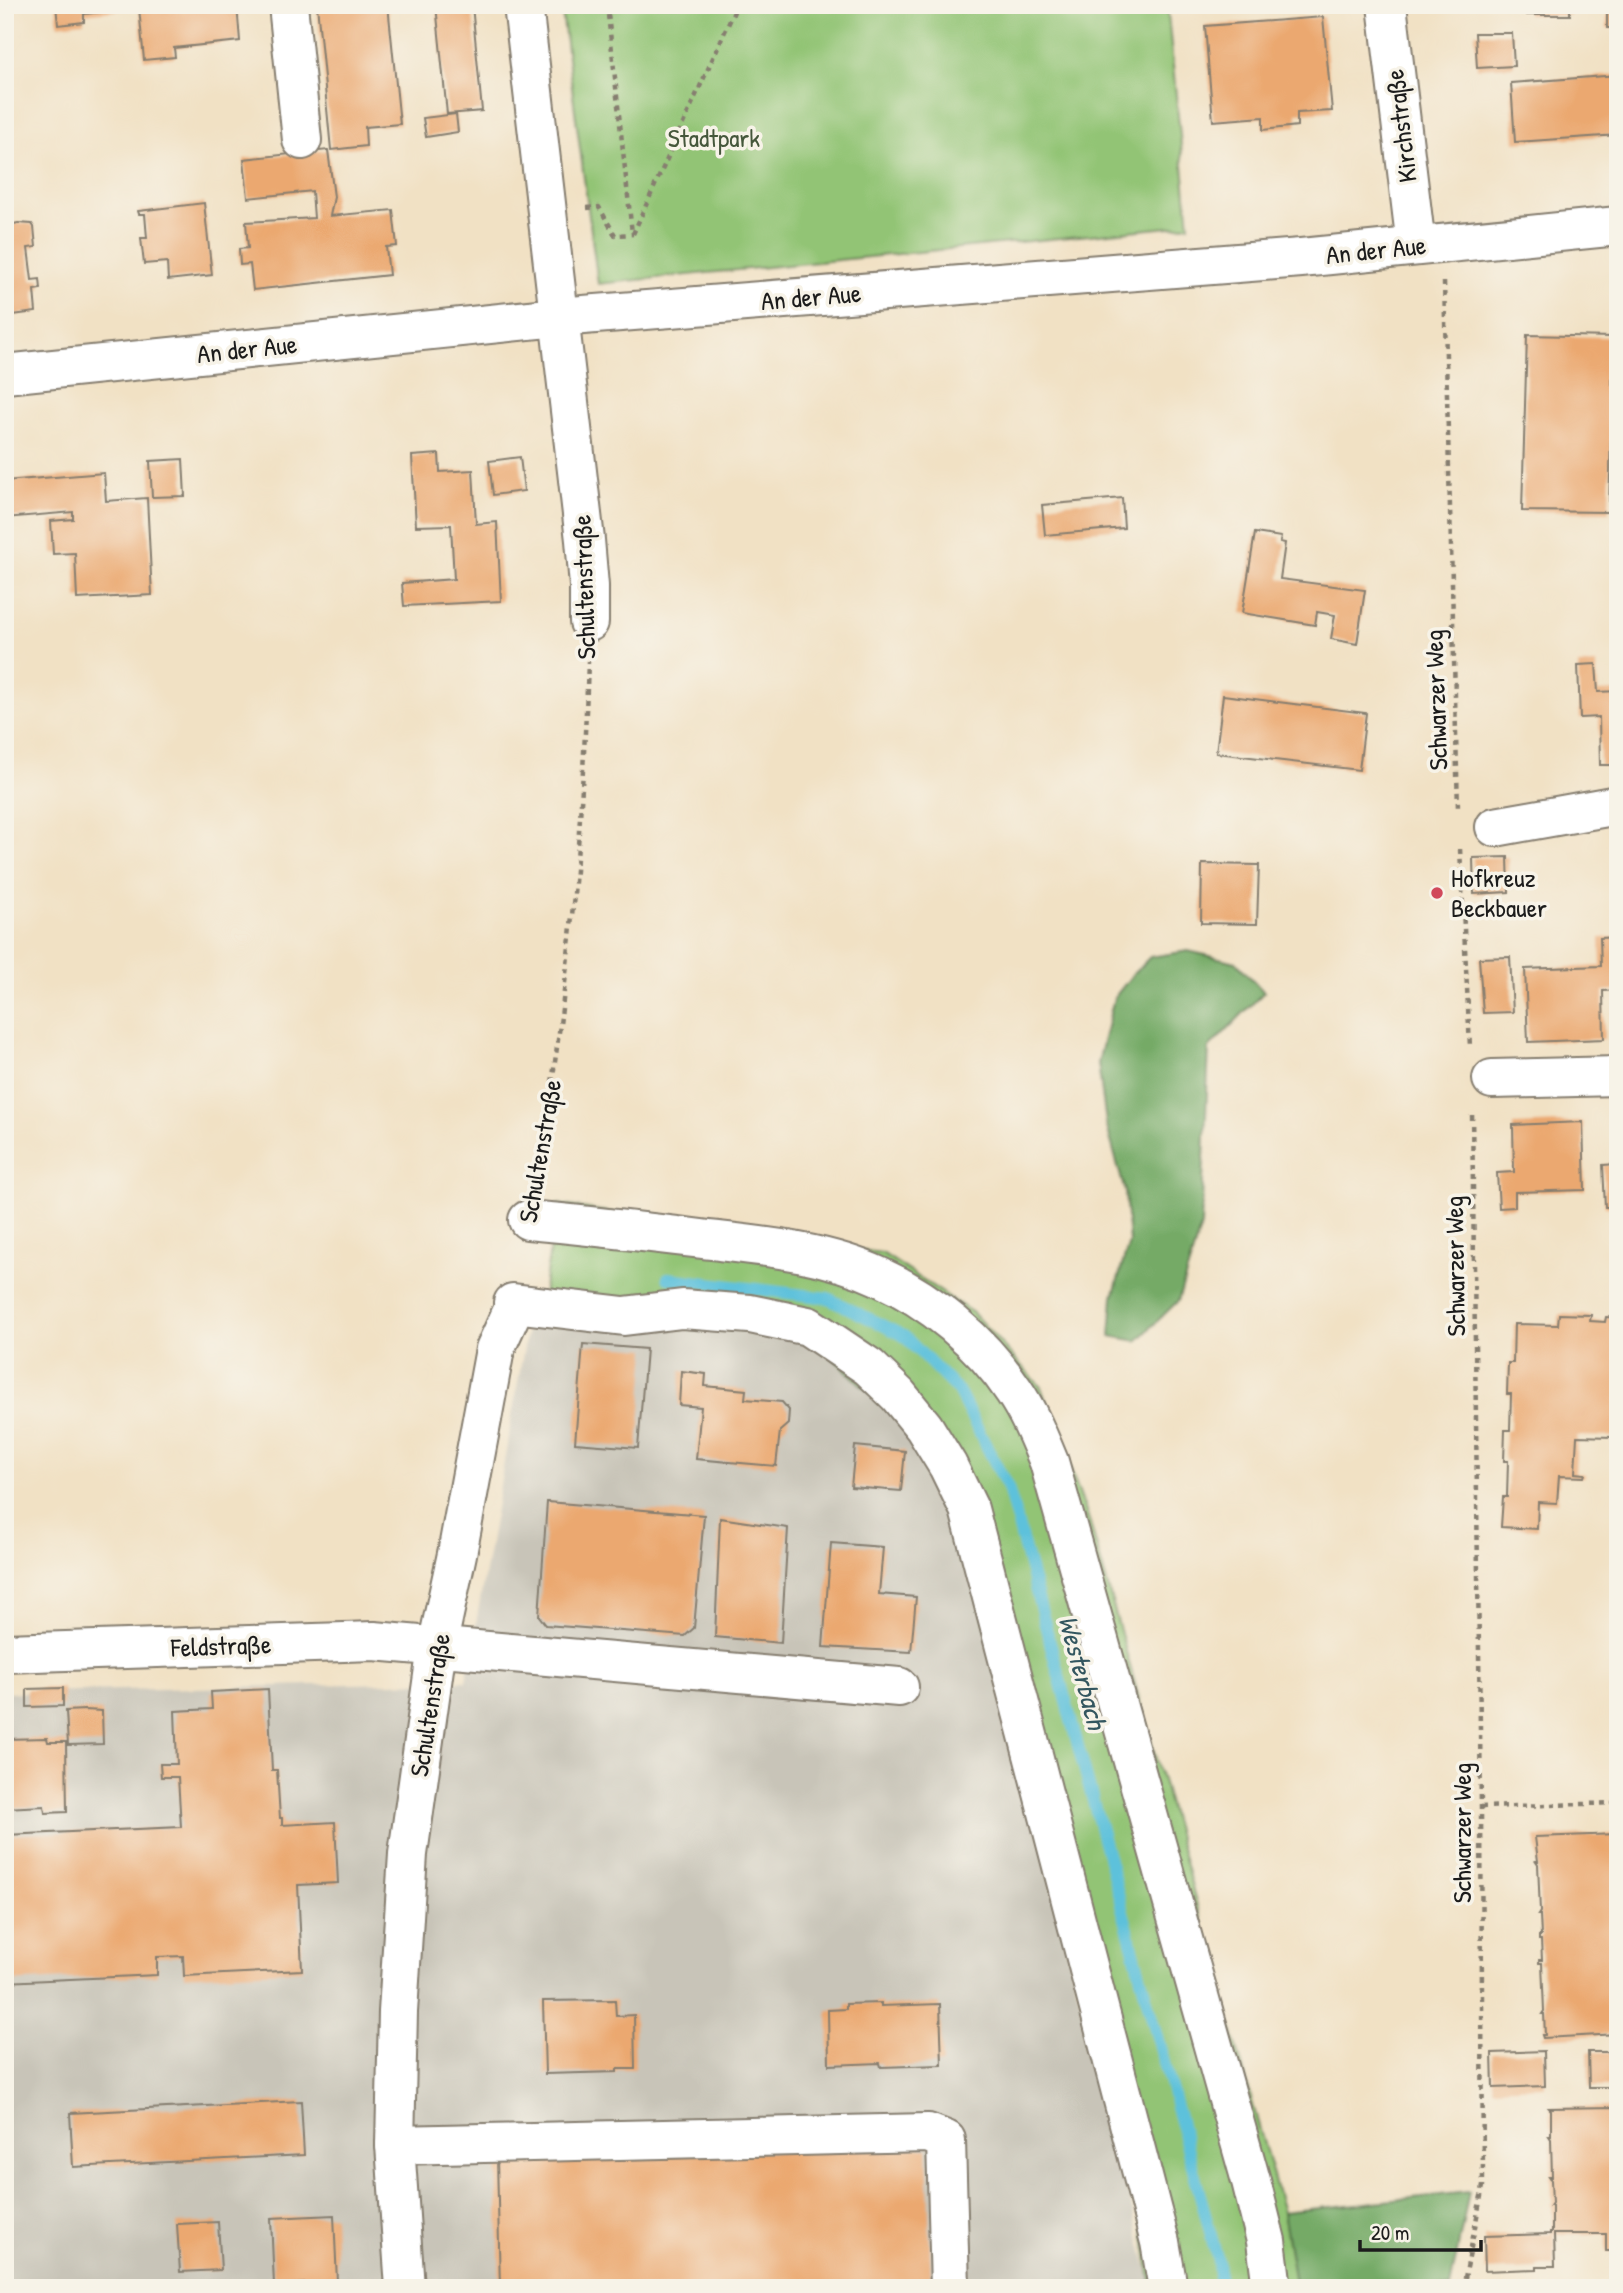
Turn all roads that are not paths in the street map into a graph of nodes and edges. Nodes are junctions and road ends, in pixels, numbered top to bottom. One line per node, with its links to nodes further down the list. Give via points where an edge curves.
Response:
1 (288, 5): 4 (street)
2 (523, 5): 7 (street, Schultenstraße)
3 (1387, 5): 6 (street, Kirchstraße)
4 (302, 140)
5 (1618, 226): 6 (street, An der Aue)
6 (1429, 245): 7 (street, An der Aue)
7 (558, 317): 8 (street, An der Aue); 9 (street, Schultenstraße, via 585,540)
8 (5, 374)
9 (589, 622)
10 (1618, 805): 11 (street)
11 (1495, 827)
12 (1618, 1076): 13 (street)
13 (1478, 1080)
14 (528, 1220): 22 (street, via 760,1246 877,1275 930,1305 975,1344 1013,1390 1049,1462 1251,2181)
15 (437, 1647): 16 (street, Feldstraße, via 374,1640); 17 (street, Feldstraße); 18 (street, Schultenstraße, via 408,1854); 21 (street, Schultenstraße, via 495,1349 512,1310 624,1316 682,1309 750,1314 808,1326 869,1367 924,1427 969,1509 1160,2242)
16 (5, 1653)
17 (899, 1687)
18 (395, 2144): 19 (street, Schultenstraße); 20 (street, via 928,2133 946,2140)
19 (405, 2288)
20 (950, 2288)
21 (1168, 2288)
22 (1272, 2288)

